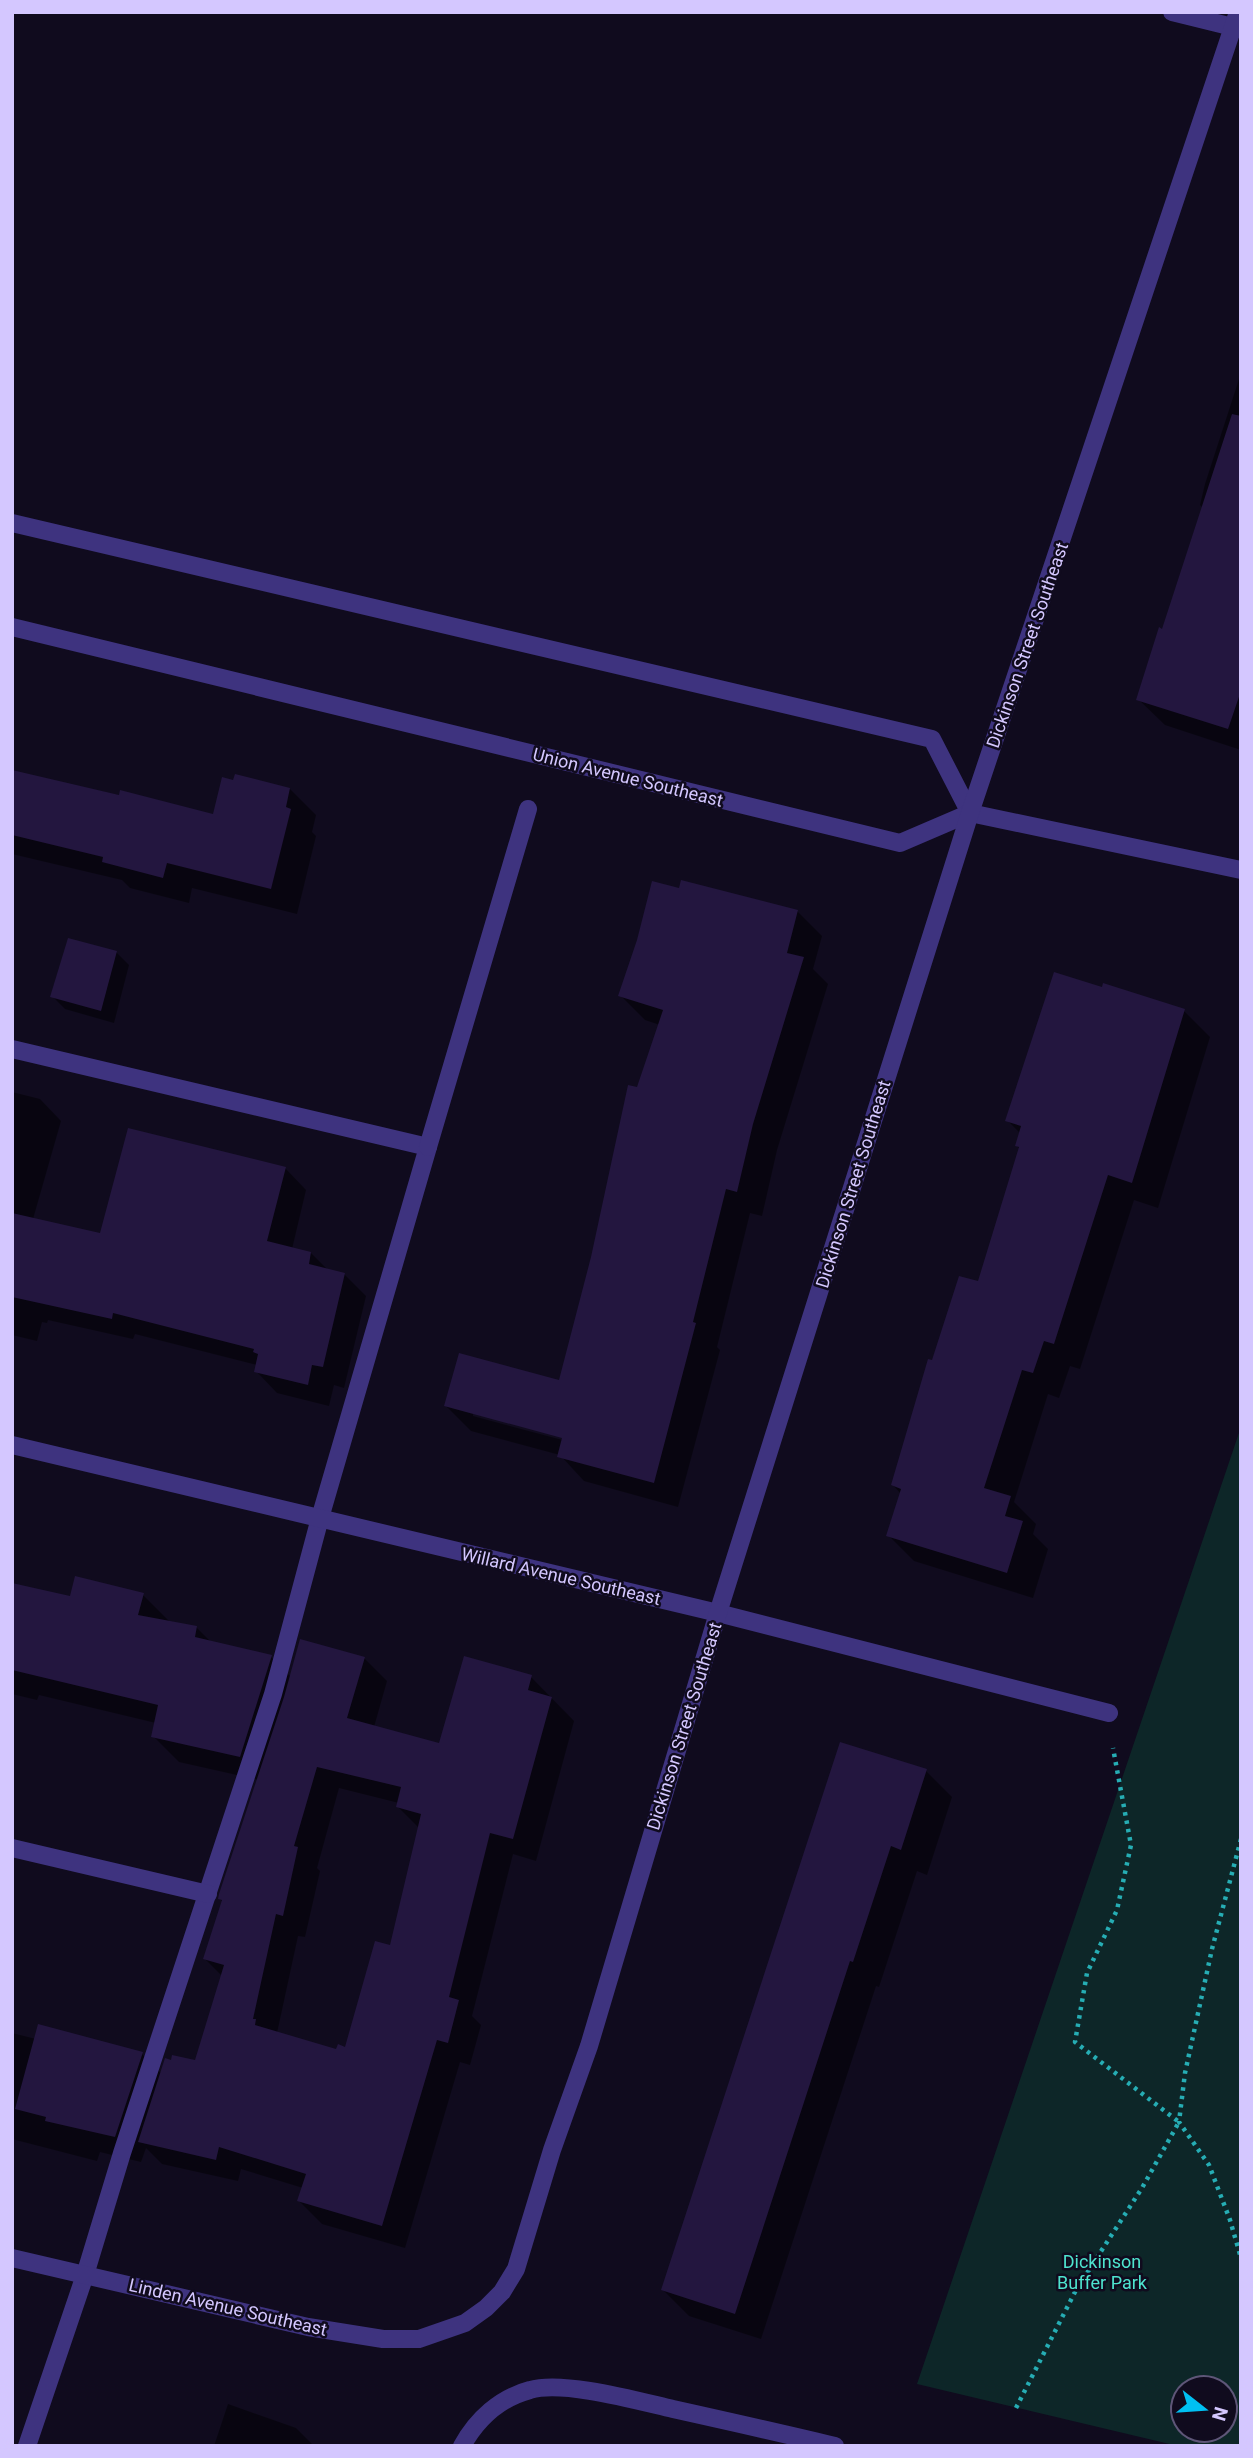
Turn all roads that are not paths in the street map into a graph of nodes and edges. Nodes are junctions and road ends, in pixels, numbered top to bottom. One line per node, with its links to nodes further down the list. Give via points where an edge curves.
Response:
1 (1172, 12): 2 (street)
2 (1238, 23): 6 (street, Dickinson Street Southeast)
3 (12, 523): 6 (street, via 932,739)
4 (12, 627): 6 (street, Union Avenue Southeast, via 900,843)
5 (528, 809): 9 (street)
6 (971, 813): 7 (street); 12 (street, Dickinson Street Southeast)
7 (1241, 870)
8 (12, 1049): 9 (street)
9 (428, 1147): 11 (street)
10 (12, 1445): 11 (street, Willard Avenue Southeast)
11 (320, 1518): 12 (street, Willard Avenue Southeast); 15 (street, via 273,1694)
12 (718, 1613): 13 (street, Willard Avenue Southeast); 18 (street, Dickinson Street Southeast, via 589,2046 516,2269 486,2308)
13 (1109, 1713)
14 (12, 1848): 15 (street)
15 (208, 1894): 17 (street)
16 (12, 2258): 17 (street, Linden Avenue Southeast)
17 (85, 2275): 18 (street, Linden Avenue Southeast, via 307,2327 383,2339 419,2339); 19 (street)
18 (444, 2332)
19 (27, 2446)
20 (462, 2446): 21 (street, via 486,2413 508,2399 531,2389 557,2387 620,2396)
21 (835, 2446)

